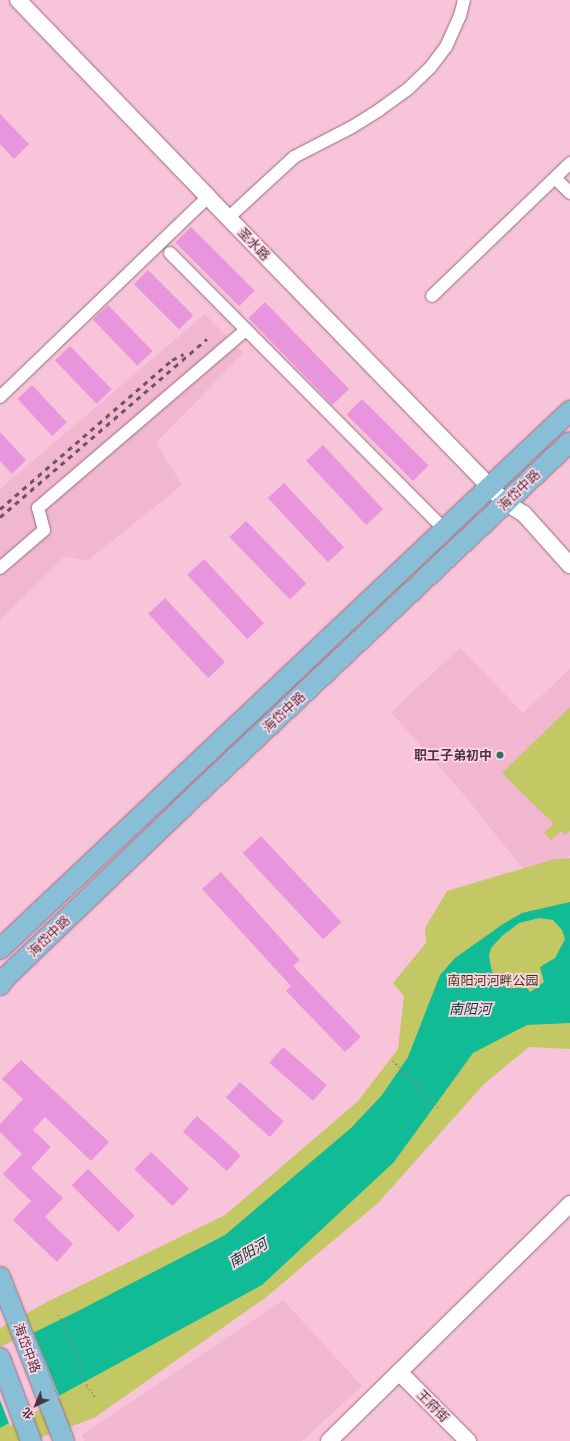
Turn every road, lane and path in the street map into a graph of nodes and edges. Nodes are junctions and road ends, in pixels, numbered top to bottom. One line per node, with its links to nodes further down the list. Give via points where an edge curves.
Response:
1 (18, 0): 6 (street, 圣水路)
2 (464, 0): 7 (street, via 446,47 430,68 408,89 352,127 294,157)
3 (570, 163): 4 (street)
4 (555, 178): 5 (street); 9 (street)
5 (570, 193)
6 (208, 198): 7 (street, 圣水路); 11 (street)
7 (228, 218): 14 (street, 圣水路)
8 (170, 253): 10 (street)
9 (432, 296)
10 (246, 330): 16 (street); 18 (street, via 38,508 44,530)
11 (0, 397)
12 (570, 411): 14 (main road, 海岱中路)
13 (570, 442): 15 (main road, 海岱中路)
14 (491, 486): 15 (street, 圣水路); 16 (main road, 海岱中路)
15 (506, 503): 17 (street, 圣水路, via 524,514); 20 (main road, 海岱中路, via 182,808)
16 (445, 530): 19 (main road, 海岱中路)
17 (570, 565)
18 (0, 568)
19 (0, 949)
20 (0, 985)
21 (393, 1061): 22 (path)
22 (439, 1109)
23 (570, 1204): 27 (street)
24 (0, 1277): 30 (main road, 海岱中路)
25 (58, 1315): 28 (path, via 66,1328 87,1386)
26 (0, 1358): 29 (main road)
27 (399, 1372): 31 (street); 32 (street, 王府街)
28 (96, 1399)
29 (31, 1441)
30 (64, 1441)
31 (330, 1441)
32 (468, 1441)

